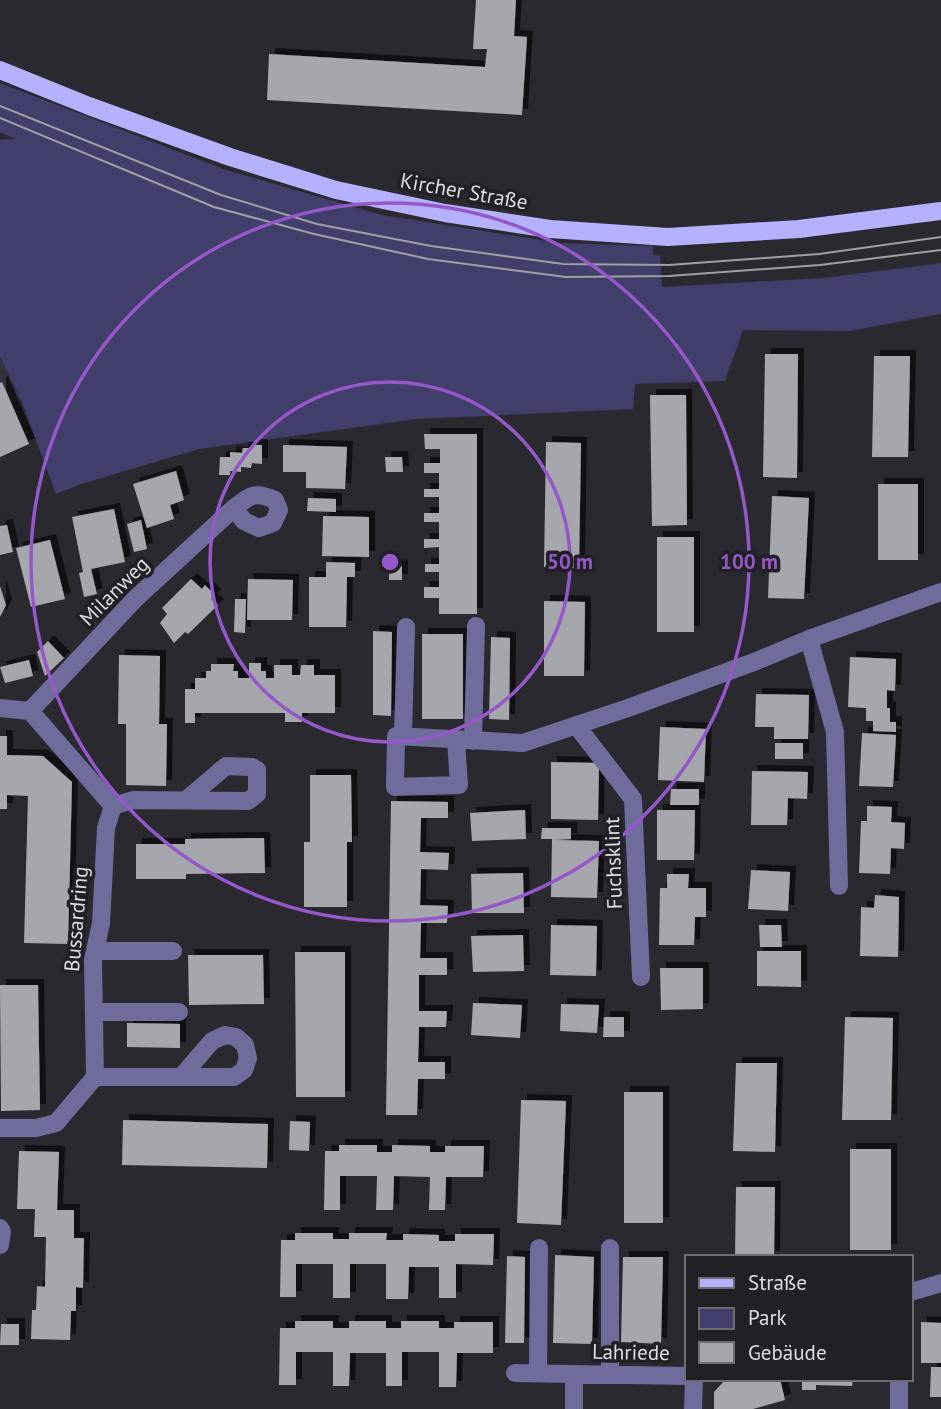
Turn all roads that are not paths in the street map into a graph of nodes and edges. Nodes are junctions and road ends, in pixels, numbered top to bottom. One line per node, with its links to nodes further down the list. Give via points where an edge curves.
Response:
1 (0, 70): 2 (main road, Kircher Straße, via 230,158 336,190 537,227 668,237 799,229)
2 (941, 211)
3 (234, 508): 9 (street, Milanweg, via 135,599)
4 (941, 592): 7 (street)
5 (475, 626): 12 (street)
6 (406, 627): 11 (street)
7 (809, 639): 10 (street); 15 (street, via 835,732)
8 (0, 708): 9 (street)
9 (30, 711): 14 (street)
10 (576, 725): 12 (street, via 523,743); 18 (street, Fuchsklint, via 633,799)
11 (403, 736): 12 (street); 12 (street, via 397,736 395,787 459,785)
12 (465, 740)
13 (186, 800): 14 (street, via 134,800)
14 (113, 806): 16 (street, Bussardring, via 106,828)
15 (839, 886)
16 (95, 951): 17 (street); 19 (street, Bussardring)
17 (173, 951)
18 (640, 976)
19 (94, 1012): 20 (street); 21 (street, Bussardring)
20 (179, 1012)
21 (95, 1077): 22 (street); 23 (street, via 55,1123)
22 (181, 1077)
23 (0, 1128)
24 (0, 1228): 25 (street)
25 (0, 1245)
26 (539, 1248): 31 (street)
27 (610, 1248): 33 (street)
28 (941, 1283): 29 (street)
29 (913, 1291)
30 (515, 1373): 31 (street, Lahriede)
31 (538, 1373): 32 (street, Lahriede)
32 (574, 1374): 33 (street, Lahriede); 37 (street, Lahriede)
33 (610, 1374): 34 (street, Lahriede)
34 (685, 1376)
35 (694, 1381): 38 (street, Lahriede)
36 (899, 1381): 39 (street)
37 (574, 1409)
38 (693, 1409)
39 (899, 1409)

